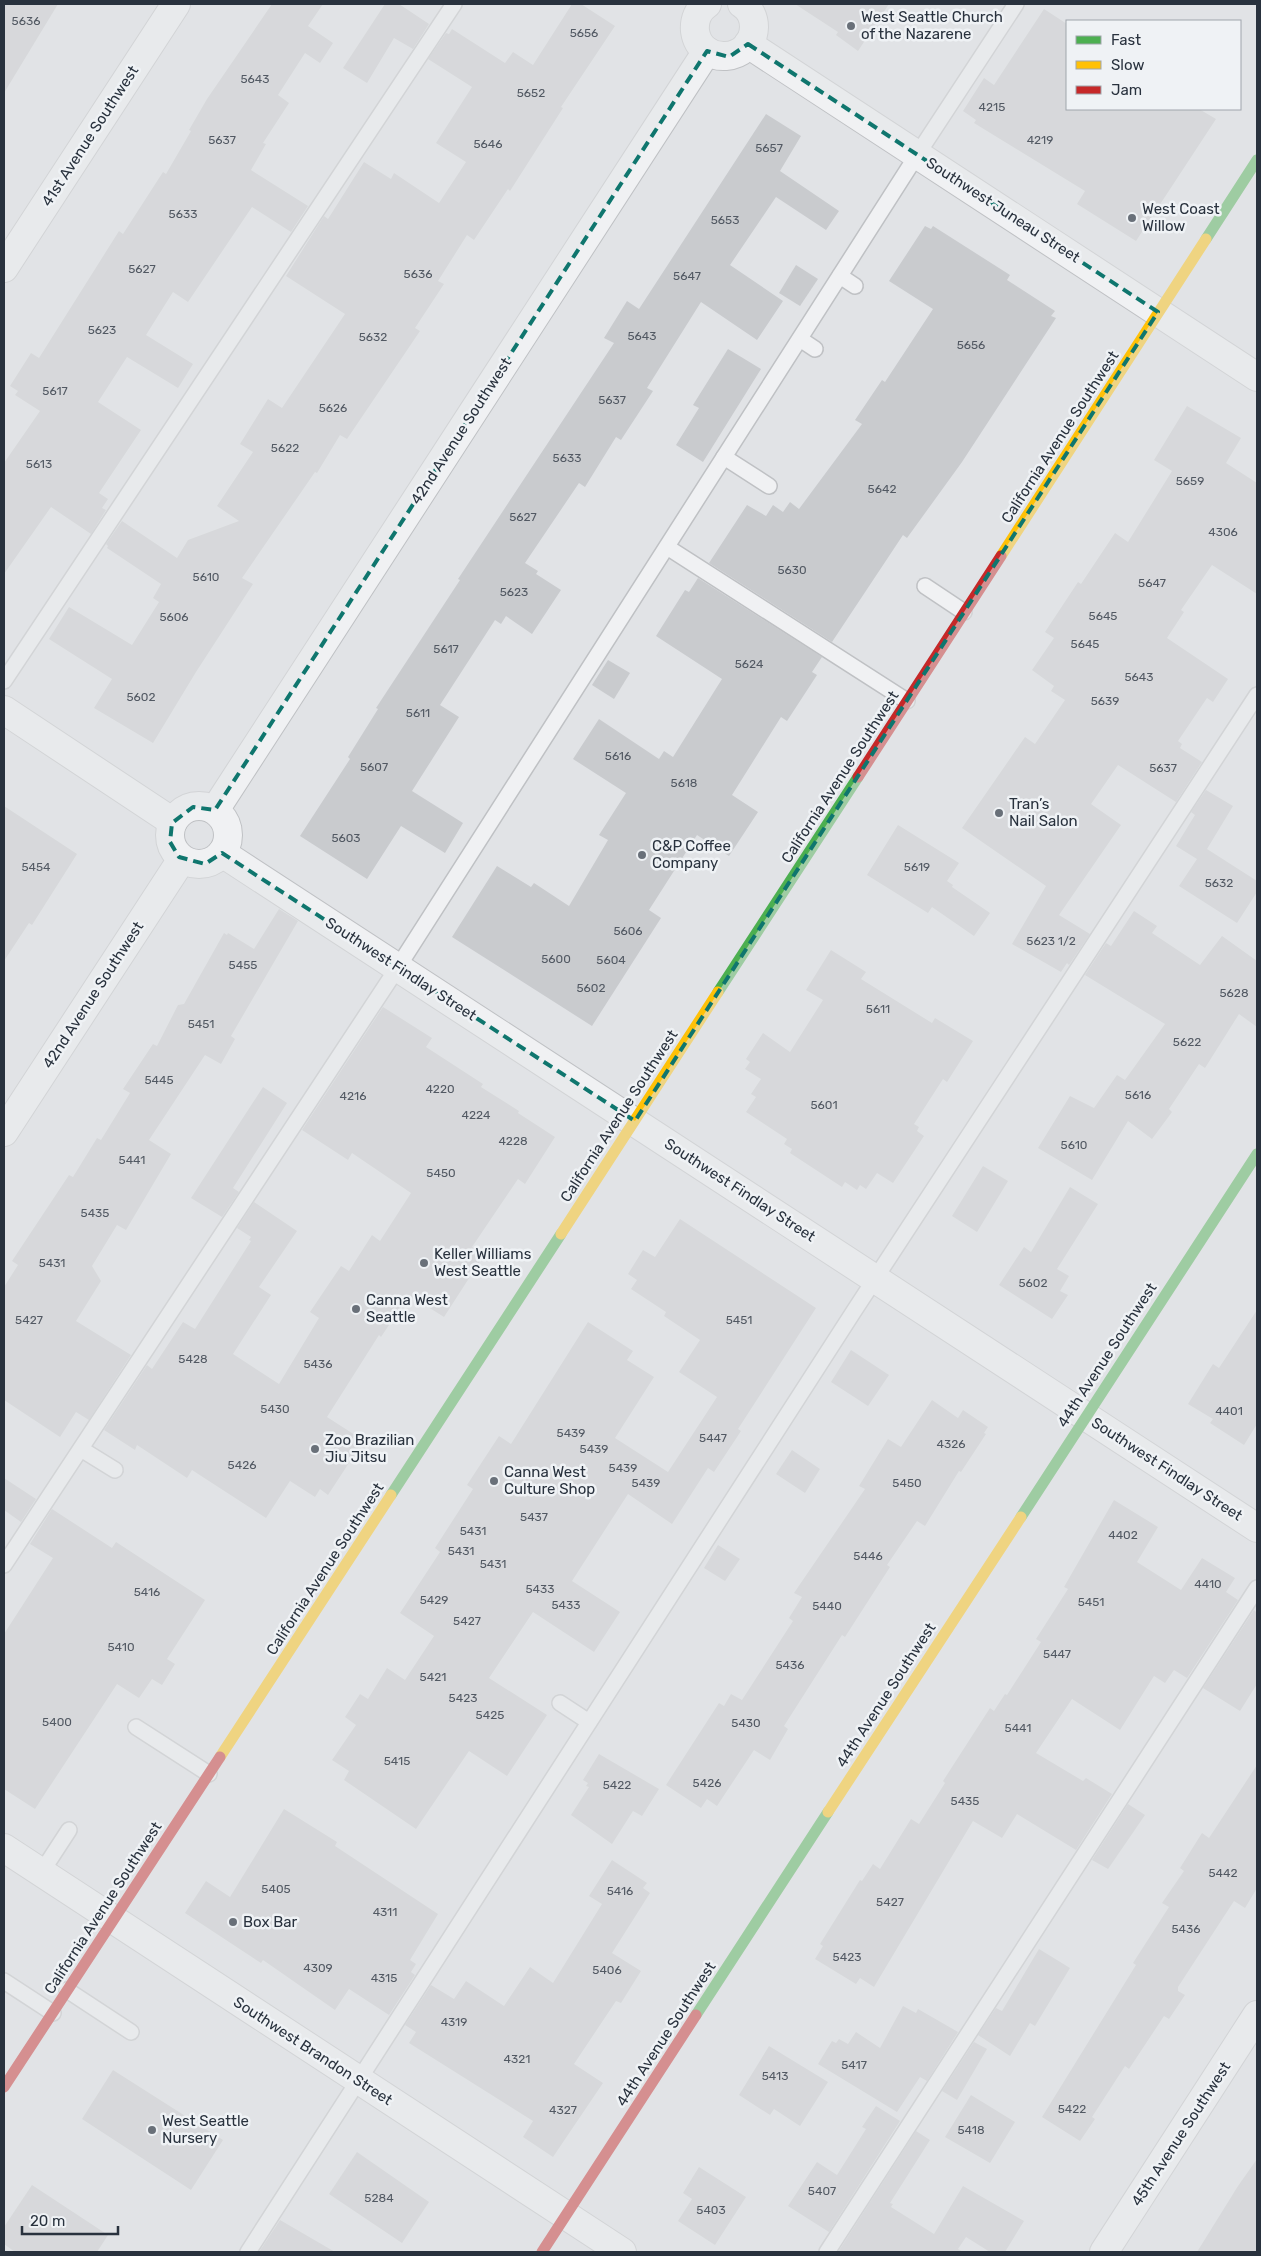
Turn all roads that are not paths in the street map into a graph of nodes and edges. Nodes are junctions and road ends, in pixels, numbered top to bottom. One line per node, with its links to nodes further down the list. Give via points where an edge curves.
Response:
1 (176, 4): 10 (street, 41st Avenue Southwest)
2 (454, 4): 22 (lane)
3 (742, 4): 6 (street, via 754,23)
4 (1016, 4): 8 (lane)
5 (698, 6): 7 (street, via 696,36)
6 (748, 44): 7 (street, via 738,54 729,57); 8 (street, Southwest Juneau Street)
7 (707, 51): 26 (street, 42nd Avenue Southwest)
8 (917, 154): 11 (lane); 13 (street, Southwest Juneau Street)
9 (1257, 160): 13 (main road, California Avenue Southwest)
10 (4, 268)
11 (840, 276): 12 (lane); 14 (lane)
12 (855, 286)
13 (1158, 312): 16 (street, Southwest Juneau Street); 21 (main road, California Avenue Southwest)
14 (800, 339): 15 (lane); 17 (lane)
15 (815, 349)
16 (1257, 377)
17 (724, 457): 18 (lane); 19 (lane)
18 (769, 486)
19 (667, 547): 24 (lane); 30 (lane)
20 (925, 586): 21 (lane)
21 (964, 612): 24 (main road, California Avenue Southwest)
22 (4, 681)
23 (1257, 695): 34 (lane)
24 (906, 701): 31 (main road, California Avenue Southwest)
25 (4, 710): 27 (street)
26 (215, 810): 27 (street, via 193,807 184,810); 28 (street, via 226,825 228,834)
27 (173, 822): 29 (street, via 170,842)
28 (222, 853): 29 (street, via 205,864 196,865); 30 (street, Southwest Findlay Street)
29 (182, 859): 32 (street, 42nd Avenue Southwest)
30 (398, 967): 31 (street, Southwest Findlay Street); 36 (lane)
31 (634, 1121): 34 (street, Southwest Findlay Street); 44 (main road, California Avenue Southwest)
32 (4, 1132)
33 (1257, 1154): 35 (main road, 44th Avenue Southwest)
34 (876, 1279): 35 (street, Southwest Findlay Street); 42 (lane)
35 (1086, 1415): 38 (street, Southwest Findlay Street); 56 (main road, 44th Avenue Southwest)
36 (81, 1448): 37 (lane); 39 (lane)
37 (115, 1470)
38 (1257, 1528)
39 (4, 1565)
40 (1257, 1588): 60 (lane)
41 (560, 1703): 42 (lane)
42 (589, 1722): 54 (lane)
43 (136, 1727): 44 (lane)
44 (209, 1774): 48 (main road, California Avenue Southwest)
45 (69, 1830): 47 (lane)
46 (4, 1848): 47 (street, Southwest Brandon Street)
47 (41, 1872): 48 (street, Southwest Brandon Street)
48 (114, 1920): 50 (main road, California Avenue Southwest); 54 (street, Southwest Brandon Street)
49 (4, 1981): 51 (lane)
50 (67, 1990): 51 (main road, California Avenue Southwest); 53 (lane)
51 (53, 2013): 55 (main road, California Avenue Southwest)
52 (1257, 2015): 61 (street, 45th Avenue Southwest)
53 (131, 2032)
54 (359, 2082): 56 (street, Southwest Brandon Street); 57 (lane)
55 (4, 2087)
56 (566, 2215): 58 (main road, 44th Avenue Southwest); 59 (street, Southwest Brandon Street)
57 (248, 2252)
58 (542, 2252)
59 (622, 2252)
60 (827, 2252)
61 (1104, 2252)

